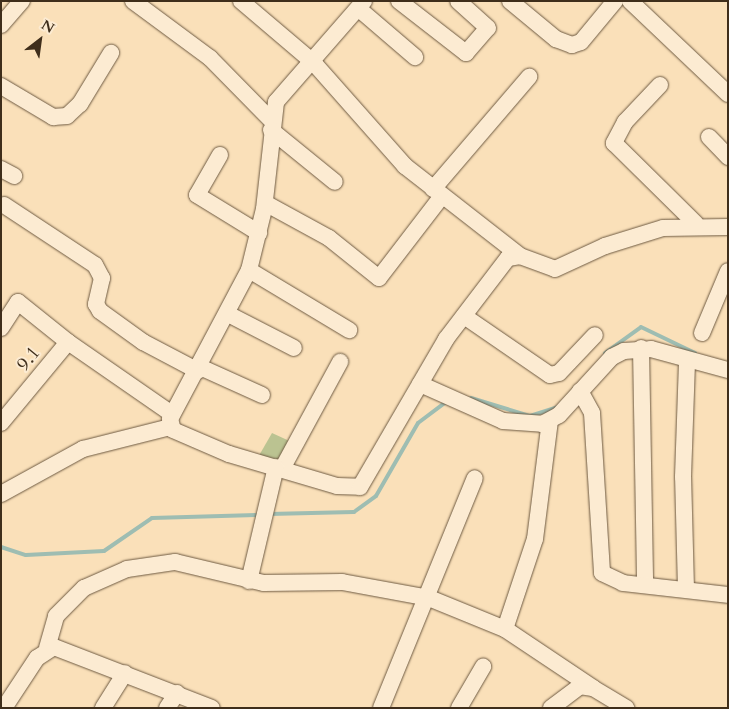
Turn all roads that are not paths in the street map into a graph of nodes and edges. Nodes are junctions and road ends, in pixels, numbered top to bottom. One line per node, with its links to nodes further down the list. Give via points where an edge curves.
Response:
1 (22, 1): 10 (street)
2 (133, 1): 18 (street, via 210,58)
3 (399, 1): 4 (street, via 466,53 488,28)
4 (458, 1)
5 (510, 1): 6 (street, via 556,39 572,46)
6 (614, 1)
7 (630, 1): 17 (street)
8 (246, 3): 13 (street)
9 (362, 5): 12 (street); 13 (street)
10 (1, 25)
11 (111, 53): 16 (street, via 80,104 67,116 53,117)
12 (415, 57)
13 (313, 62): 18 (street, via 281,95); 23 (street, via 377,137)
14 (530, 77): 23 (street)
15 (660, 85): 26 (street, via 625,122 614,143)
16 (1, 86)
17 (728, 94)
18 (272, 125): 22 (street); 24 (street)
19 (709, 137): 21 (street)
20 (220, 155): 28 (street, via 197,195)
21 (728, 157)
22 (335, 182)
23 (437, 192): 24 (street, via 379,278 329,238); 29 (street)
24 (265, 203): 28 (street)
25 (4, 205): 43 (street, via 95,265 102,278 96,304 100,311 143,342)
26 (696, 224): 27 (street); 29 (street, via 645,232 555,269)
27 (728, 227)
28 (259, 233): 30 (street)
29 (520, 256): 33 (street, via 503,263)
30 (249, 270): 32 (street); 35 (street)
31 (728, 271): 36 (street)
32 (228, 314): 39 (street); 43 (street)
33 (464, 316): 37 (street, via 550,376 559,373); 45 (street)
34 (1, 328): 38 (street, via 18,302)
35 (349, 330)
36 (702, 333)
37 (595, 335)
38 (68, 342): 48 (street, 9.1); 49 (street)
39 (294, 348)
40 (641, 348): 41 (street); 46 (street, via 612,357); 55 (street)
41 (687, 360): 44 (street); 56 (street, via 682,477)
42 (340, 362): 51 (street)
43 (199, 369): 47 (street); 49 (street)
44 (728, 370)
45 (420, 384): 50 (street, via 503,421 532,425); 51 (street, via 360,487 337,486)
46 (580, 390): 50 (street); 55 (street, via 592,413 600,567 614,581)
47 (262, 395)
48 (3, 418)
49 (171, 420): 51 (street, via 202,444); 53 (street, via 83,449)
50 (550, 421): 59 (street, via 534,539)
51 (279, 468): 54 (street, via 270,488)
52 (475, 478): 58 (street)
53 (1, 494)
54 (249, 581): 58 (street, via 342,582); 60 (street, via 175,562 127,568 68,600 51,626)
55 (645, 586): 56 (street)
56 (686, 589): 57 (street)
57 (728, 595)
58 (429, 598): 59 (street); 69 (street)
59 (505, 629): 63 (street)
60 (47, 648): 62 (street, via 61,648); 65 (street)
61 (483, 667): 70 (street)
62 (125, 673): 64 (street); 66 (street)
63 (593, 688): 71 (street, via 573,689); 72 (street)
64 (176, 694): 67 (street); 68 (street)
65 (4, 708)
66 (103, 708)
67 (167, 708)
68 (212, 708)
69 (381, 708)
70 (459, 708)
71 (551, 708)
72 (626, 708)

